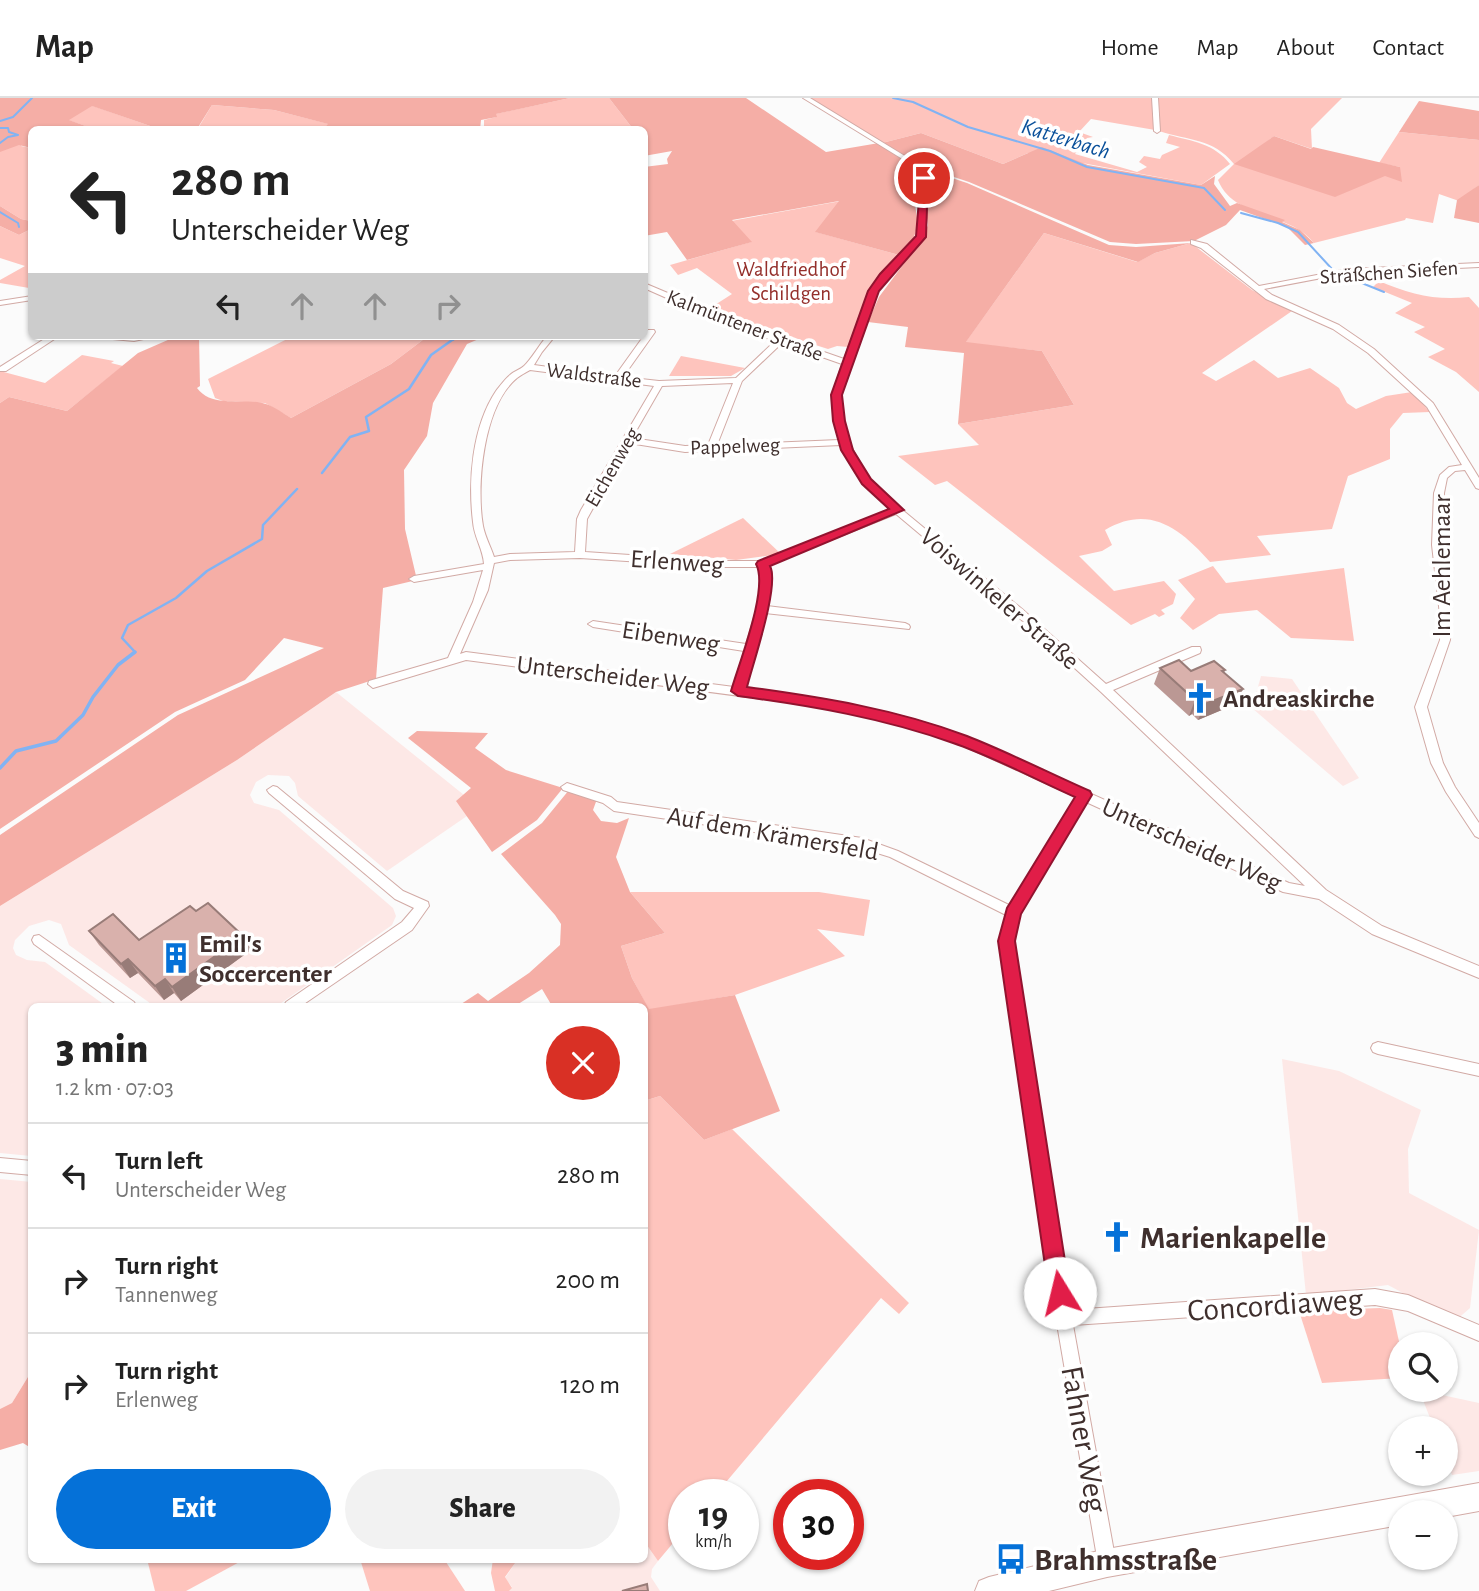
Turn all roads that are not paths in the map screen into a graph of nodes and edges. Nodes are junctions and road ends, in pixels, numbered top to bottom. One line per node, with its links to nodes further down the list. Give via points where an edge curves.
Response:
1 (806, 98): 16 (street, Voiswinkeler Straße, via 911,162 924,178 921,237 873,291)
2 (1155, 98): 3 (street)
3 (1157, 131)
4 (1194, 242): 7 (street)
5 (1479, 265): 7 (street, Sträßchen Siefen, via 1348,271)
6 (648, 287): 15 (street, Kalmüntener Straße)
7 (1259, 288): 25 (street, via 1280,303 1336,327 1371,351 1430,405)
8 (28, 299): 9 (street)
9 (0, 303)
10 (651, 332): 11 (street)
11 (648, 336)
12 (49, 340): 18 (street)
13 (548, 340): 17 (street)
14 (645, 340): 19 (street)
15 (779, 341): 16 (street, Kalmüntener Straße); 20 (street)
16 (847, 363): 23 (street, Voiswinkeler Straße, via 837,395)
17 (529, 367): 19 (street, Waldstraße); 29 (street, Waldstraße, via 507,382 496,401 476,461 478,528)
18 (3, 369)
19 (618, 378): 21 (street, Waldstraße)
20 (738, 380): 21 (street, Waldstraße); 24 (street)
21 (659, 384): 22 (street, Eichenweg)
22 (627, 440): 24 (street, Pappelweg); 28 (street, Eichenweg, via 582,519)
23 (844, 442): 24 (street, Pappelweg); 27 (street, Voiswinkeler Straße, via 862,476)
24 (711, 448)
25 (1466, 467): 26 (street); 44 (street, Im Aehlemaar, via 1452,469 1443,477 1439,493 1437,545 1445,640 1421,707 1437,763)
26 (1479, 486)
27 (897, 510): 30 (street, Erlenweg); 39 (street, Voiswinkeler Straße)
28 (580, 555): 29 (street, Erlenweg, via 510,557); 30 (street, Erlenweg)
29 (490, 563): 31 (street); 37 (street)
30 (762, 564): 32 (street, via 767,573)
31 (414, 579)
32 (761, 608): 34 (street); 35 (street)
33 (593, 624): 35 (street, Eibenweg)
34 (905, 627)
35 (749, 648): 40 (street)
36 (1196, 650): 39 (street)
37 (453, 659): 38 (street, Unterscheider Weg); 40 (street, Unterscheider Weg, via 466,656)
38 (373, 684)
39 (1105, 689): 45 (street, Voiswinkeler Straße)
40 (738, 691): 43 (street, Unterscheider Weg, via 824,703 902,721 961,740)
41 (567, 787): 46 (street, Auf dem Krämersfeld, via 614,806 862,843)
42 (273, 790): 50 (street, via 399,895 423,906 407,926)
43 (1084, 795): 45 (street, Unterscheider Weg, via 1287,888); 46 (street, Fahner Weg)
44 (1479, 833)
45 (1322, 894): 48 (street, Voiswinkeler Straße, via 1377,930)
46 (1013, 913): 55 (street, Fahner Weg, via 1006,941)
47 (39, 940): 49 (street)
48 (1479, 972)
49 (125, 1003)
50 (295, 1003)
51 (1378, 1048): 52 (street)
52 (1479, 1070)
53 (0, 1165): 54 (street)
54 (28, 1168)
55 (1064, 1318): 56 (street, Concordiaweg, via 1375,1297 1408,1303); 58 (street, Fahner Weg)
56 (1479, 1333)
57 (1479, 1497): 58 (main road)
58 (1107, 1563): 59 (main road)
59 (994, 1590)

